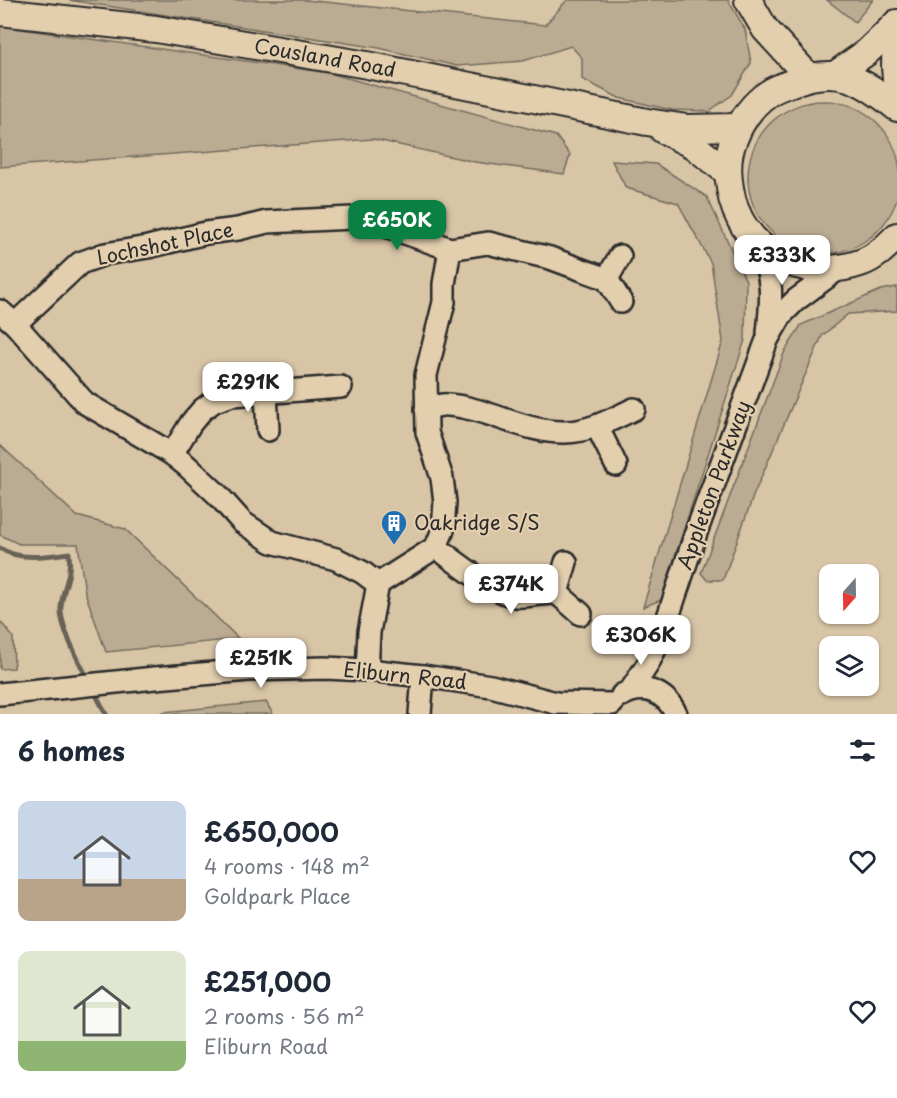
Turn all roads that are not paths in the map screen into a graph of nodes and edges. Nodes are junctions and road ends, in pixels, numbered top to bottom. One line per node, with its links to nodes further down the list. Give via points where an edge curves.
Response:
1 (748, 0): 4 (main road)
2 (0, 12): 10 (main road, Cousland Road, via 156,29 368,65)
3 (897, 24): 5 (main road); 8 (main road)
4 (765, 29): 6 (main road); 7 (main road)
5 (836, 74): 6 (main road); 9 (main road, via 874,89)
6 (808, 77): 7 (main road)
7 (776, 89): 11 (main road, via 750,110)
8 (897, 89)
9 (897, 108)
10 (647, 122): 11 (main road, Cousland Road, via 687,128); 12 (main road, Cousland Road, via 694,146)
11 (738, 127): 12 (main road)
12 (727, 172): 14 (main road, via 732,202 741,223)
13 (893, 244): 17 (main road, via 862,262)
14 (760, 245): 17 (main road, via 793,264); 21 (street, Appleton Parkway, via 769,272 771,298)
15 (450, 249): 18 (street, via 488,243 550,258); 20 (street, Lochshot Place, via 353,218 266,214 238,229 206,232 80,263 65,279); 24 (street, via 444,302 426,375)
16 (620, 256): 18 (street)
17 (838, 269): 21 (street, Appleton Parkway, via 796,300 782,314)
18 (607, 279): 19 (street)
19 (621, 302)
20 (7, 318): 28 (street, Lochshot Place, via 85,403)
21 (767, 340): 35 (street, Appleton Parkway)
22 (341, 387): 23 (street)
23 (266, 394): 27 (street); 28 (street, via 232,395 214,401 191,423)
24 (426, 409): 26 (street, via 446,404 565,432); 30 (street, via 427,432 442,478 445,502 443,530)
25 (634, 409): 26 (street)
26 (597, 426): 29 (street)
27 (268, 430)
28 (172, 454): 32 (street, Lochshot Place, via 242,522 272,542 336,559)
29 (616, 465)
30 (436, 547): 32 (street); 33 (street, via 488,585 515,596)
31 (566, 562): 33 (street)
32 (378, 584): 36 (street)
33 (557, 592): 34 (street)
34 (581, 615)
35 (663, 632): 38 (street, Appleton Parkway); 41 (street, Appleton Parkway, via 660,670)
36 (367, 670): 37 (street, Eliburn Road); 39 (street, Eliburn Road, via 249,670)
37 (423, 676): 40 (street, Eliburn Road, via 491,686); 43 (street)
38 (632, 690): 41 (street, Appleton Parkway, via 649,690); 42 (street, Appleton Parkway)
39 (0, 694)
40 (556, 703): 42 (street, Eliburn Road); 44 (street, Eliburn Road)
41 (670, 706)
42 (610, 709)
43 (420, 714)
44 (575, 714)

